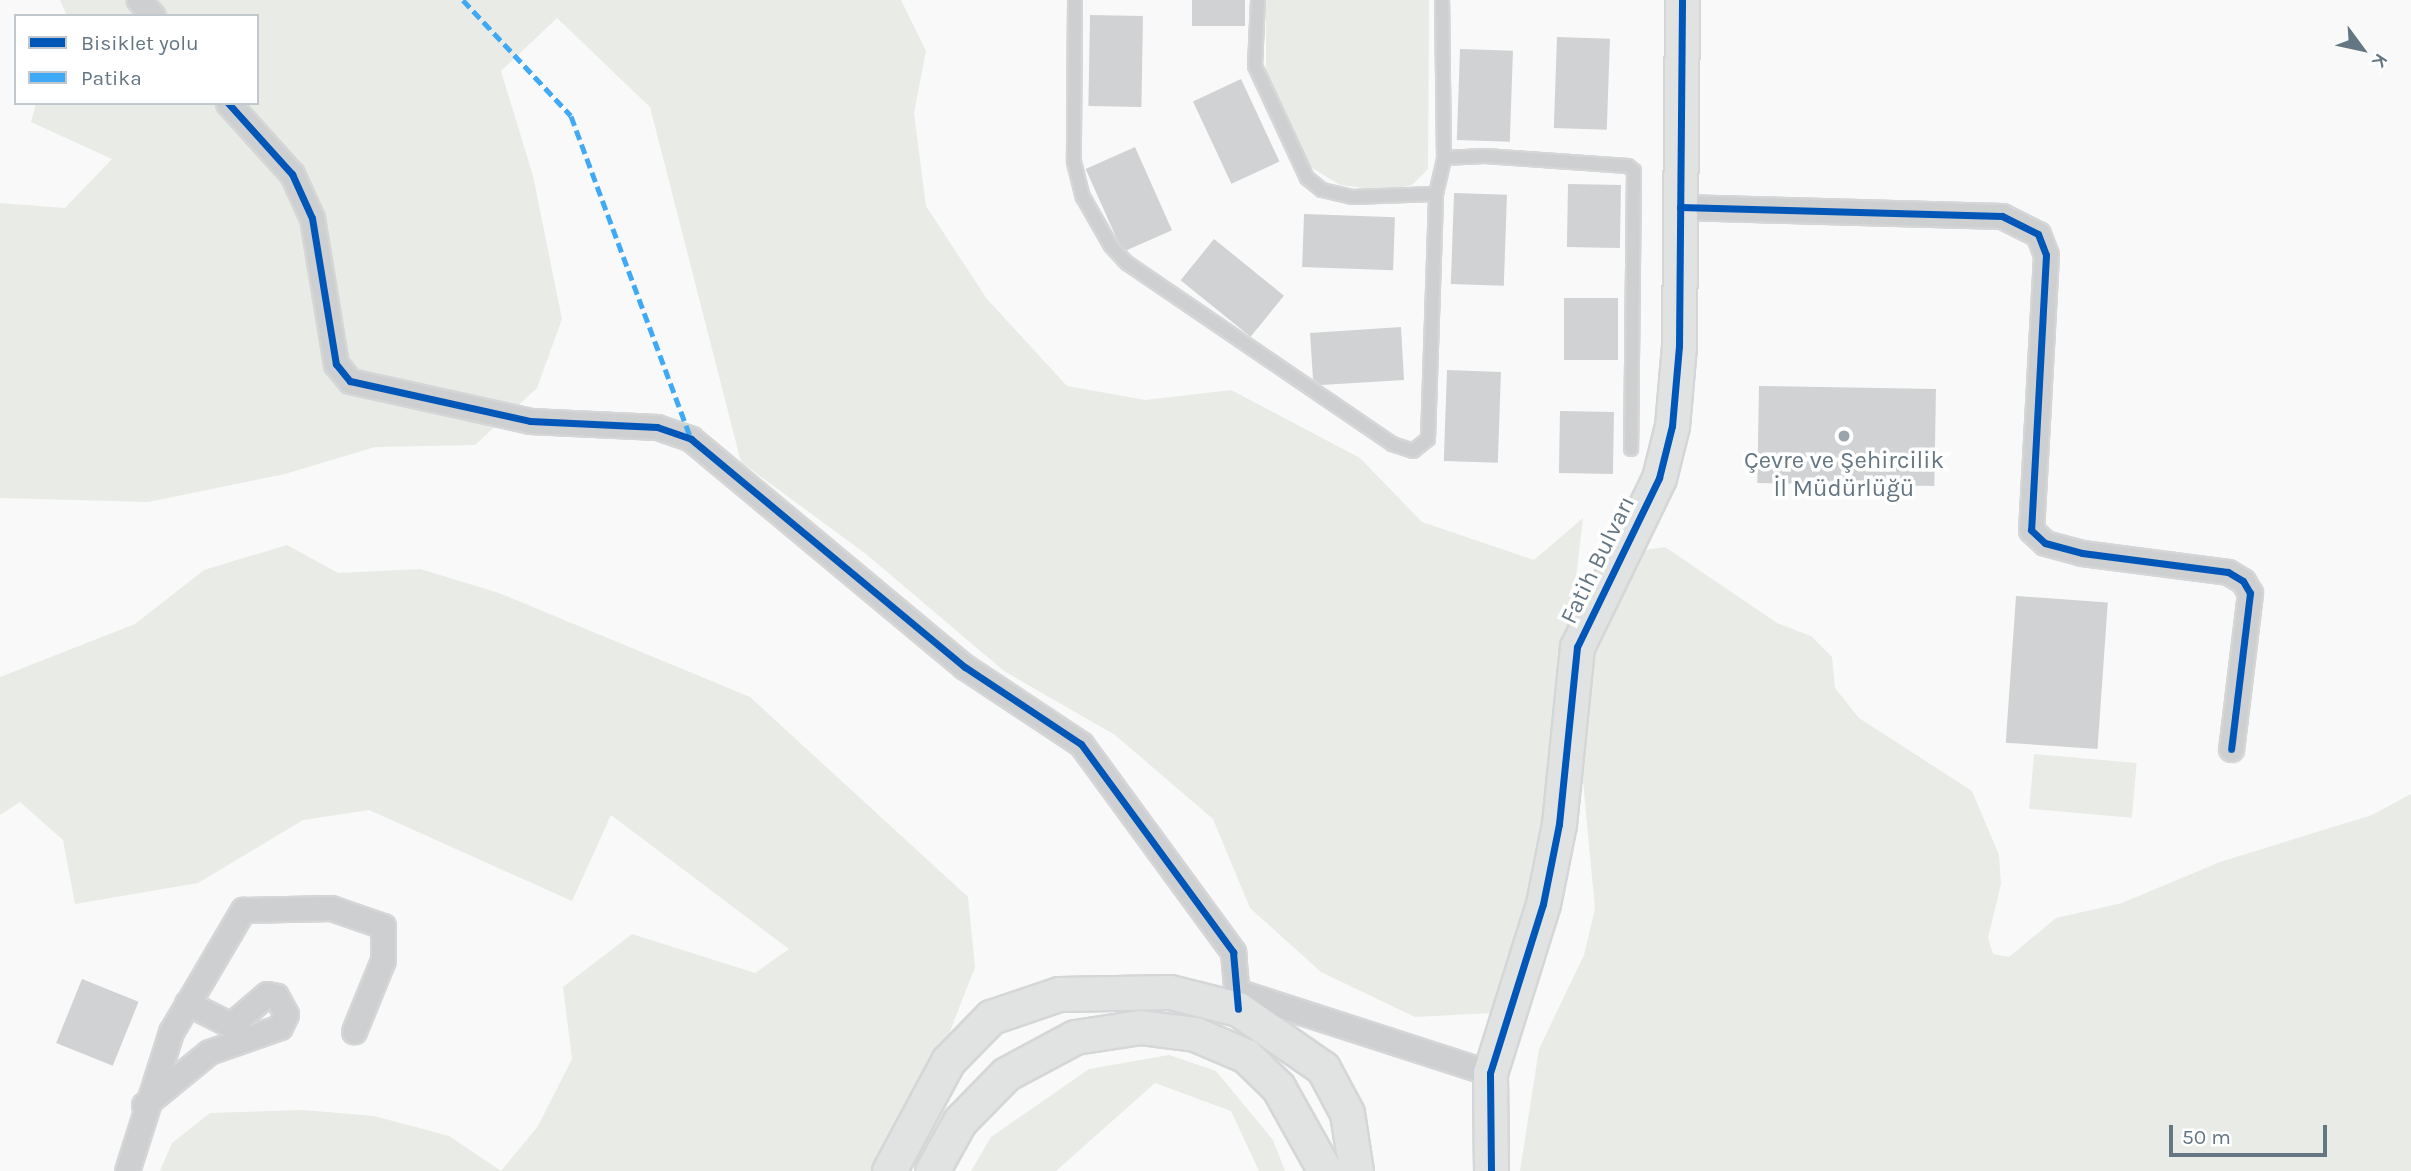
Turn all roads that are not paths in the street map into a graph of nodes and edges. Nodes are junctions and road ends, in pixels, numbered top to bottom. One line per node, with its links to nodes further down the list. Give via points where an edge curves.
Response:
1 (139, 0): 6 (street)
2 (1075, 0): 9 (lane, via 1074,162 1083,197 1111,246 1127,263 1392,444 1413,451 1428,439)
3 (1258, 0): 9 (lane, via 1255,66 1307,178 1322,191 1352,197)
4 (1442, 0): 8 (lane)
5 (1682, 0): 10 (street, Fatih Bulvarı)
6 (151, 14)
7 (230, 105): 13 (street, via 292,174 312,218 336,364 350,381 530,421 657,427 691,439 965,667 1081,744 1203,904 1233,952)
8 (1444, 158): 9 (lane); 11 (lane, via 1485,156 1628,166 1634,172)
9 (1436, 194)
10 (1680, 207): 12 (street, via 2002,216 2038,234 2046,256 2031,530 2045,543 2082,553 2228,572 2243,582 2250,593); 16 (street, Fatih Bulvarı, via 1672,426 1659,478 1577,647 1559,824 1544,904)
11 (1631, 449)
12 (2231, 749)
13 (1237, 1000): 16 (street); 19 (street, via 1170,992 1059,995 991,1017 948,1061); 22 (street, via 1323,1068 1347,1113)
14 (187, 1003): 15 (street, via 243,910 331,908 383,926 383,960); 17 (street); 17 (street, via 231,1025 267,994 276,996 286,1014 280,1027 209,1052)
15 (354, 1031)
16 (1490, 1073): 23 (street, Fatih Bulvarı)
17 (144, 1105): 18 (street)
18 (127, 1171)
19 (889, 1171)
20 (932, 1171): 21 (street, via 960,1121 1006,1074 1075,1037 1140,1027 1195,1034 1246,1056 1278,1087)
21 (1325, 1171)
22 (1356, 1171)
23 (1491, 1171)

